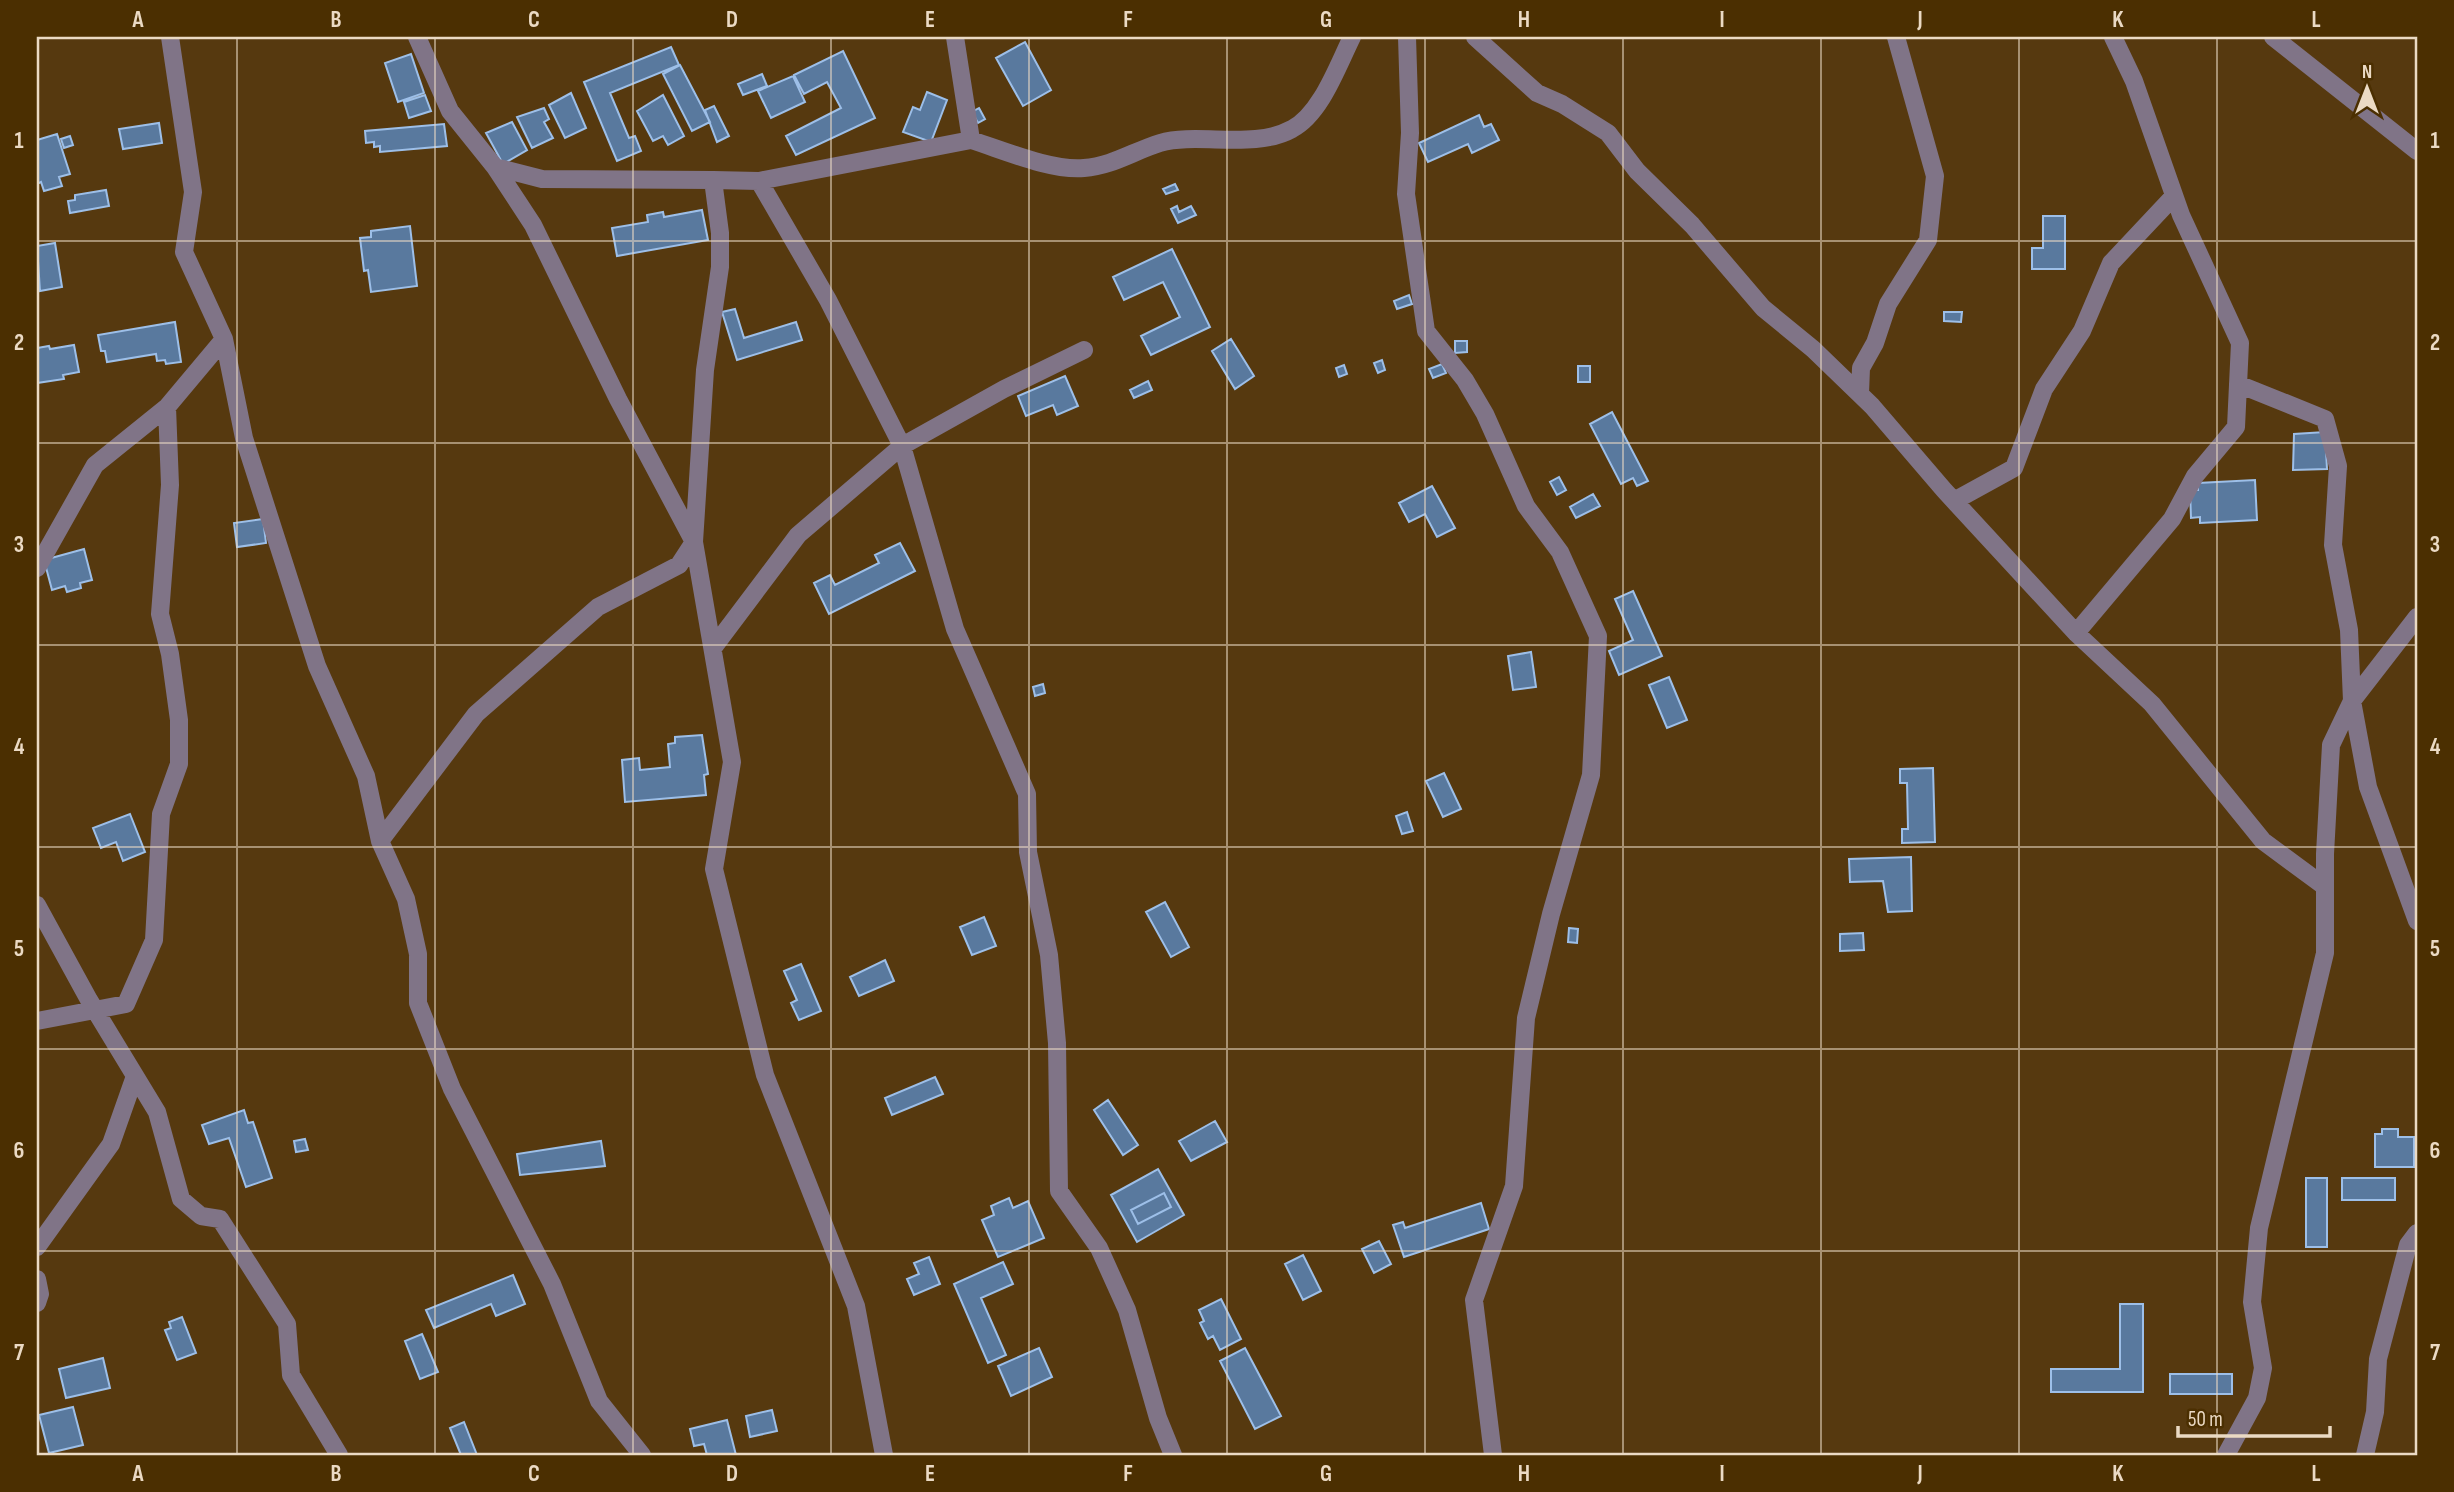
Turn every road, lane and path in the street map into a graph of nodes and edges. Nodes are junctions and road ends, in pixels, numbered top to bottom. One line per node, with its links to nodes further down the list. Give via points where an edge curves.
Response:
1 (170, 37): 16 (street, via 193,192 184,252)
2 (417, 37): 12 (street, via 450,111)
3 (955, 37): 10 (street)
4 (1352, 37): 10 (street, via 1321,100 1293,129 1282,132 1259,138 1162,143 1126,159 1083,169 1034,160)
5 (1407, 37): 44 (street, via 1410,133 1406,194 1426,331 1485,414 1526,506 1560,552 1598,636 1591,775 1526,1018 1514,1186 1474,1300)
6 (1475, 37): 19 (street, via 1537,93 1608,133 1763,308)
7 (1896, 37): 19 (street, via 1935,176 1928,240 1888,304 1861,368)
8 (2113, 37): 15 (street, via 2134,81)
9 (2273, 37): 11 (street)
10 (971, 140): 14 (street)
11 (2417, 151)
12 (495, 167): 13 (street, via 542,179); 23 (street, via 533,225)
13 (713, 180): 14 (street); 23 (street, via 720,267 705,370)
14 (759, 181): 21 (street, via 828,299)
15 (2174, 196): 18 (street, via 2240,343); 22 (street, via 2111,263 2082,331 2044,389 2014,468)
16 (224, 339): 20 (street); 29 (street, via 244,438 317,666 366,776)
17 (1084, 350): 21 (street)
18 (2238, 384): 26 (street, via 2236,427 2195,476 2172,519); 28 (street, via 2325,419 2338,466 2333,545 2349,630)
19 (1860, 394): 22 (street)
20 (167, 407): 24 (street, via 94,465); 33 (street, via 170,485 160,614 179,720 179,764 161,814 154,940 126,1003)
21 (902, 446): 27 (street, via 798,535); 43 (street, via 955,629 1027,794 1028,852 1049,955 1057,1043 1059,1191 1099,1248 1127,1310)
22 (1954, 501): 26 (street)
23 (694, 542): 27 (street); 29 (street, via 680,565 598,607 476,713)
24 (37, 568)
25 (2417, 617): 28 (street)
26 (2076, 633): 30 (street, via 2152,704 2263,841)
27 (713, 648): 42 (street, via 732,762 714,869 765,1075 861,1321)
28 (2352, 701): 30 (street, via 2331,745); 32 (street, via 2368,787)
29 (380, 841): 41 (street, via 406,899 418,954 418,1003 452,1089 552,1284 599,1401)
30 (2324, 886): 45 (street, via 2325,953 2259,1228 2252,1302 2263,1368 2257,1398)
31 (37, 905): 33 (street)
32 (2417, 921)
33 (94, 1010): 34 (street); 35 (street)
34 (37, 1021)
35 (135, 1076): 37 (street, via 111,1144); 40 (street, via 156,1112 181,1199 201,1216 220,1219 287,1324 291,1375)
36 (2417, 1233): 46 (street, via 2408,1245 2378,1359 2375,1412)
37 (37, 1247)
38 (37, 1279): 39 (street)
39 (37, 1303)
40 (339, 1455)
41 (642, 1455)
42 (884, 1455)
43 (1173, 1455)
44 (1493, 1455)
45 (2226, 1455)
46 (2365, 1455)

